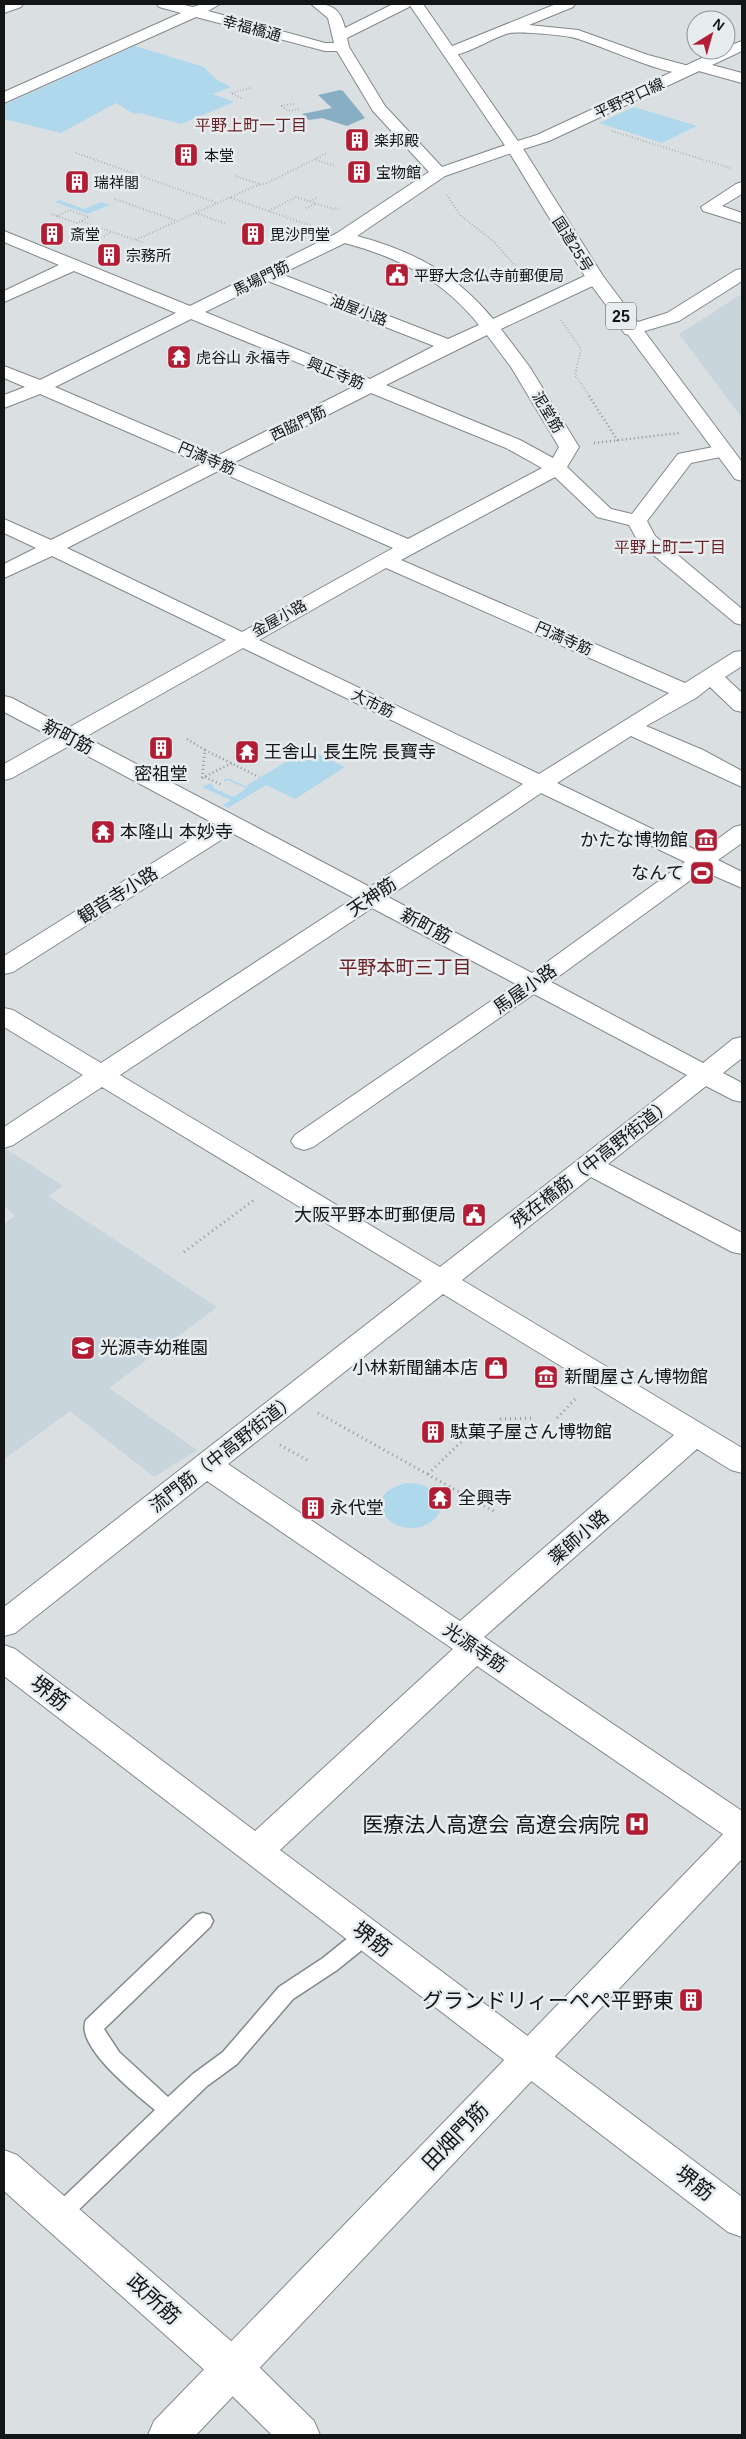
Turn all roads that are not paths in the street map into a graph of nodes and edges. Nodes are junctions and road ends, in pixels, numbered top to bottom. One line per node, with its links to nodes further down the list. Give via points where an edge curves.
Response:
1 (16, 4): 8 (main road)
2 (164, 4): 9 (main road, 幸福橋通)
3 (213, 4): 9 (main road)
4 (318, 4): 11 (main road, via 335,16)
5 (404, 4): 11 (main road)
6 (416, 4): 13 (main road, 国道25号 / 25)
7 (568, 4): 10 (main road)
8 (4, 9)
9 (194, 12): 11 (main road, 幸福橋通, via 325,47); 16 (main road)
10 (509, 28): 13 (main road); 14 (main road, via 573,34 643,58)
11 (341, 42): 18 (main road, via 378,108)
12 (739, 49): 14 (main road, 平野守口線)
13 (450, 52): 17 (main road, 国道25号 / 25)
14 (692, 68): 15 (main road); 17 (main road, 平野守口線, via 543,138)
15 (742, 78)
16 (7, 94)
17 (514, 147): 18 (main road, 馬場門筋); 26 (main road, 国道25号 / 25)
18 (436, 175): 22 (main road, 馬場門筋)
19 (742, 187): 20 (main road, via 709,207)
20 (742, 218)
21 (4, 236): 23 (main road, 興正寺筋)
22 (343, 236): 25 (main road, 馬場門筋); 29 (main road, 泥堂筋, via 407,257 441,279)
23 (73, 265): 27 (main road); 28 (main road, 興正寺筋)
24 (742, 274): 30 (main road, via 673,317)
25 (268, 275): 28 (main road, 馬場門筋); 31 (main road, 油屋小路)
26 (594, 278): 29 (main road, 西脇門筋); 30 (main road, 国道25号 / 25)
27 (4, 297)
28 (187, 313): 33 (main road, 馬場門筋); 34 (main road, 興正寺筋)
29 (492, 326): 31 (main road, 西脇門筋); 38 (main road, 泥堂筋, via 569,447)
30 (631, 330): 36 (main road, 国道25号 / 25)
31 (449, 346): 34 (main road, 西脇門筋)
32 (4, 371): 33 (main road, 円満寺筋)
33 (40, 387): 35 (main road, 馬場門筋); 37 (main road, 円満寺筋)
34 (370, 387): 37 (main road, 西脇門筋); 38 (main road, 興正寺筋, via 513,444)
35 (4, 402)
36 (723, 451): 39 (main road, 国道25号 / 25); 40 (main road, via 685,458)
37 (218, 463): 42 (main road, 円満寺筋); 43 (main road, 西脇門筋)
38 (557, 468): 40 (main road, via 604,513); 42 (main road, 金屋小路)
39 (742, 475)
40 (637, 521): 46 (main road, via 646,539)
41 (4, 525): 43 (main road, 大市筋)
42 (409, 546): 44 (main road, 金屋小路)
43 (49, 547): 45 (main road, 西脇門筋); 47 (main road, 大市筋)
44 (386, 560): 47 (main road, 金屋小路); 50 (main road, 円満寺筋)
45 (4, 572)
46 (742, 619)
47 (241, 639): 54 (main road, 金屋小路); 57 (main road, 大市筋)
48 (742, 657): 49 (main road, 天神筋)
49 (712, 677): 50 (main road, 天神筋); 52 (main road)
50 (688, 693): 53 (main road, 天神筋)
51 (4, 703): 54 (main road, 新町筋)
52 (742, 705)
53 (631, 728): 56 (main road, via 695,755); 57 (main road, 天神筋)
54 (70, 737): 55 (main road, 金屋小路); 58 (main road, 新町筋)
55 (4, 773)
56 (742, 780)
57 (539, 784): 60 (main road, 大市筋); 62 (main road, 天神筋)
58 (232, 823): 62 (main road, 新町筋); 63 (main road, 観音寺小路)
59 (742, 832): 60 (main road, 馬屋小路)
60 (700, 861): 61 (main road, 大市筋); 64 (main road, 馬屋小路)
61 (742, 881)
62 (372, 897): 64 (main road, 新町筋); 68 (main road, 天神筋)
63 (4, 967)
64 (534, 983): 67 (main road, 新町筋); 71 (main road, 馬屋小路)
65 (4, 1016): 68 (main road)
66 (742, 1045): 67 (main road, 残在橋筋（中高野街道）)
67 (705, 1074): 69 (main road, 新町筋); 72 (main road, 残在橋筋（中高野街道）)
68 (102, 1075): 70 (main road, 天神筋); 74 (main road)
69 (742, 1094)
70 (4, 1139)
71 (304, 1141)
72 (589, 1165): 73 (main road); 74 (main road, 残在橋筋（中高野街道）)
73 (742, 1245)
74 (442, 1281): 75 (main road); 77 (main road, 流門筋（中高野街道）)
75 (695, 1434): 76 (main road); 79 (main road, 薬師小路)
76 (742, 1462)
77 (208, 1466): 78 (main road, 流門筋（中高野街道）); 79 (main road, 光源寺筋)
78 (4, 1624)
79 (468, 1643): 81 (main road, 光源寺筋); 83 (main road, 薬師小路)
80 (4, 1658): 83 (main road, 堺筋)
81 (742, 1829)
82 (742, 1837): 86 (main road, 田畑門筋)
83 (256, 1851): 85 (main road, 堺筋)
84 (203, 1921): 87 (lane, via 93,2026 96,2036 122,2071)
85 (366, 1935): 86 (main road, 堺筋); 87 (lane, via 286,1993 230,2058 200,2080)
86 (530, 2059): 90 (main road, 堺筋); 91 (main road, 田畑門筋)
87 (169, 2110): 89 (lane)
88 (7, 2175): 89 (main road, 政所筋)
89 (59, 2215): 91 (main road, 政所筋)
90 (742, 2219)
91 (232, 2368): 92 (main road, 田畑門筋); 93 (main road, 政所筋)
92 (168, 2435)
93 (300, 2435)

